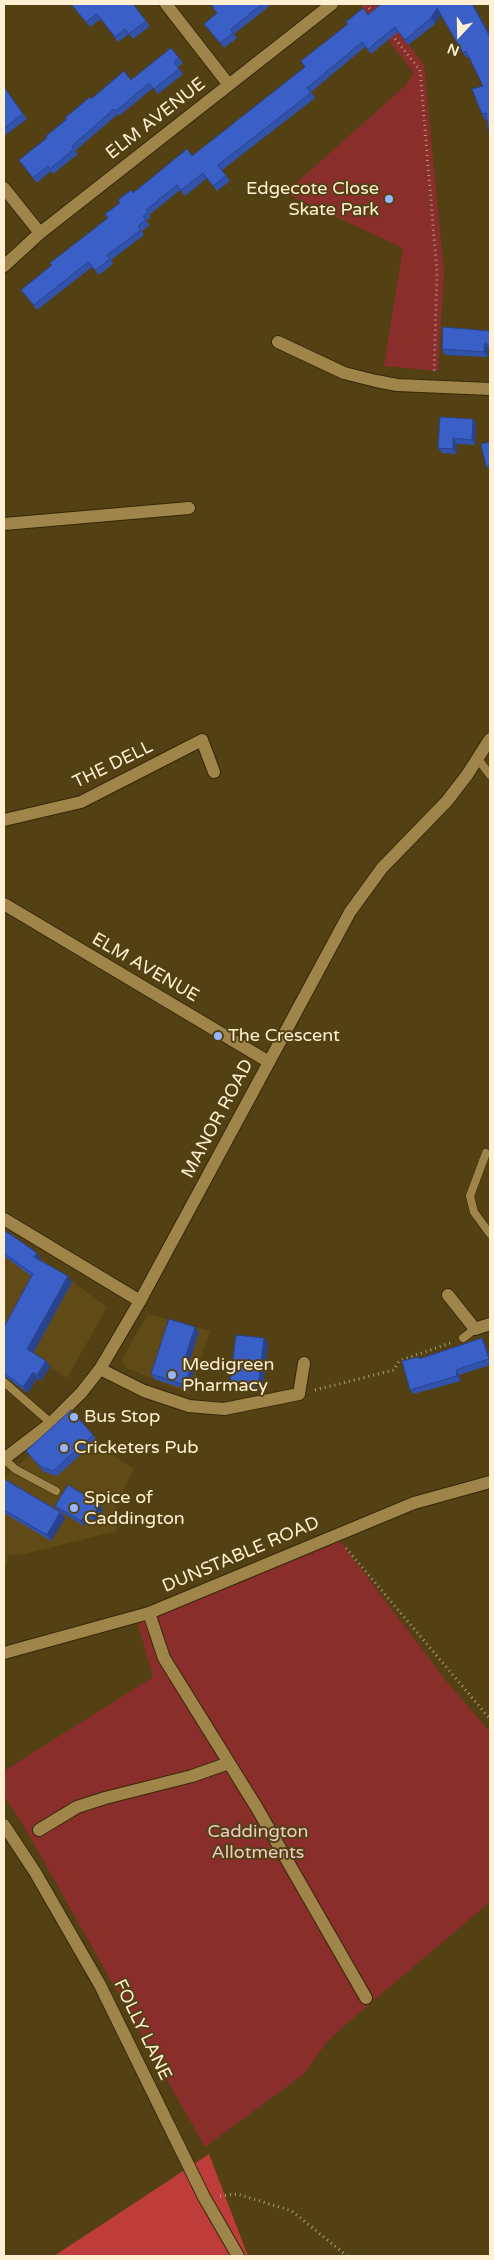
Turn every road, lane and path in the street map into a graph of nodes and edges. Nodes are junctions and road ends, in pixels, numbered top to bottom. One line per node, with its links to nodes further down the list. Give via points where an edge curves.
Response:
1 (166, 4): 6 (street)
2 (332, 4): 6 (street, ELM AVENUE)
3 (366, 4): 4 (path)
4 (378, 18)
5 (390, 33): 11 (path, via 420,70 436,272)
6 (229, 84): 8 (street, ELM AVENUE)
7 (4, 188): 8 (street)
8 (40, 233): 9 (street, ELM AVENUE)
9 (4, 266)
10 (278, 342): 12 (street, via 344,373 376,381 397,385)
11 (434, 374)
12 (490, 389)
13 (189, 508): 14 (street)
14 (4, 524)
15 (490, 739): 16 (street, MANOR ROAD)
16 (478, 759): 18 (lane); 21 (street, MANOR ROAD, via 447,801 382,868 350,912)
17 (214, 772): 19 (street, THE DELL, via 202,740 82,802)
18 (490, 775)
19 (4, 820)
20 (4, 906): 21 (street, ELM AVENUE)
21 (269, 1062): 26 (street, MANOR ROAD)
22 (486, 1153): 24 (lane, via 470,1196 474,1212)
23 (4, 1219): 26 (street)
24 (490, 1234)
25 (448, 1295): 28 (street)
26 (140, 1301): 31 (street, MANOR ROAD)
27 (490, 1324): 28 (street)
28 (475, 1329): 29 (lane)
29 (463, 1338): 33 (path, via 399,1361 394,1370)
30 (304, 1363): 33 (street)
31 (100, 1369): 33 (street, via 144,1391 189,1406 224,1409); 34 (street, MANOR ROAD, via 81,1393)
32 (4, 1382): 34 (lane)
33 (299, 1394)
34 (50, 1422): 35 (street, MANOR ROAD)
35 (4, 1459): 37 (lane, via 15,1470)
36 (490, 1482): 38 (street, DUNSTABLE ROAD, via 414,1503)
37 (56, 1491)
38 (335, 1534): 39 (street, DUNSTABLE ROAD); 41 (path)
39 (149, 1613): 40 (street, DUNSTABLE ROAD); 42 (street, via 164,1658)
40 (4, 1653)
41 (490, 1719)
42 (229, 1763): 44 (street, via 77,1807); 45 (street)
43 (4, 1825): 46 (street, FOLLY LANE, via 100,1985)
44 (39, 1830)
45 (366, 1998)
46 (204, 2197): 47 (street, FOLLY LANE); 48 (path, via 237,2194 292,2211)
47 (238, 2256)
48 (347, 2256)

